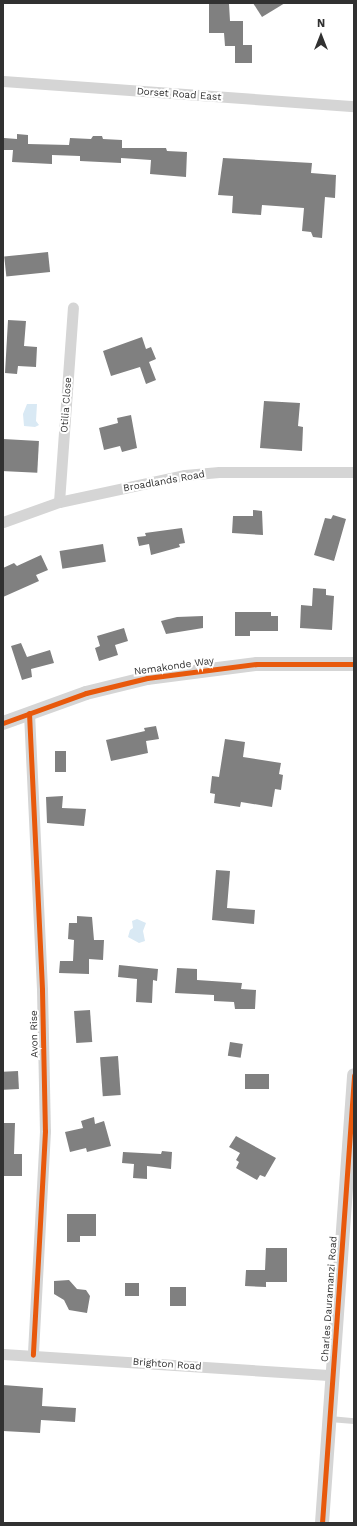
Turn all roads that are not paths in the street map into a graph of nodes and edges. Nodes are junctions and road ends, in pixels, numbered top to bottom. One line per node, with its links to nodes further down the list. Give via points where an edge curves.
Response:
1 (3, 81): 2 (street, Dorset Road East)
2 (354, 106)
3 (73, 308): 5 (street, Otilia Close)
4 (354, 472): 5 (street, Broadlands Road, via 192,475)
5 (59, 502): 6 (street, Broadlands Road)
6 (3, 522)
7 (354, 664): 8 (street, Nemakonde Way, via 257,664 147,678 86,693)
8 (29, 713): 9 (street, Nemakonde Way); 12 (street, Avon Rise, via 42,990 45,1131)
9 (3, 723)
10 (354, 1075): 13 (street, Charles Dauramanzi Road)
11 (3, 1354): 12 (street, Brighton Road)
12 (33, 1356): 13 (street, Brighton Road)
13 (332, 1375): 14 (street, Charles Dauramanzi Road)
14 (330, 1419): 15 (lane); 16 (street, Charles Dauramanzi Road)
15 (354, 1421)
16 (322, 1523)

